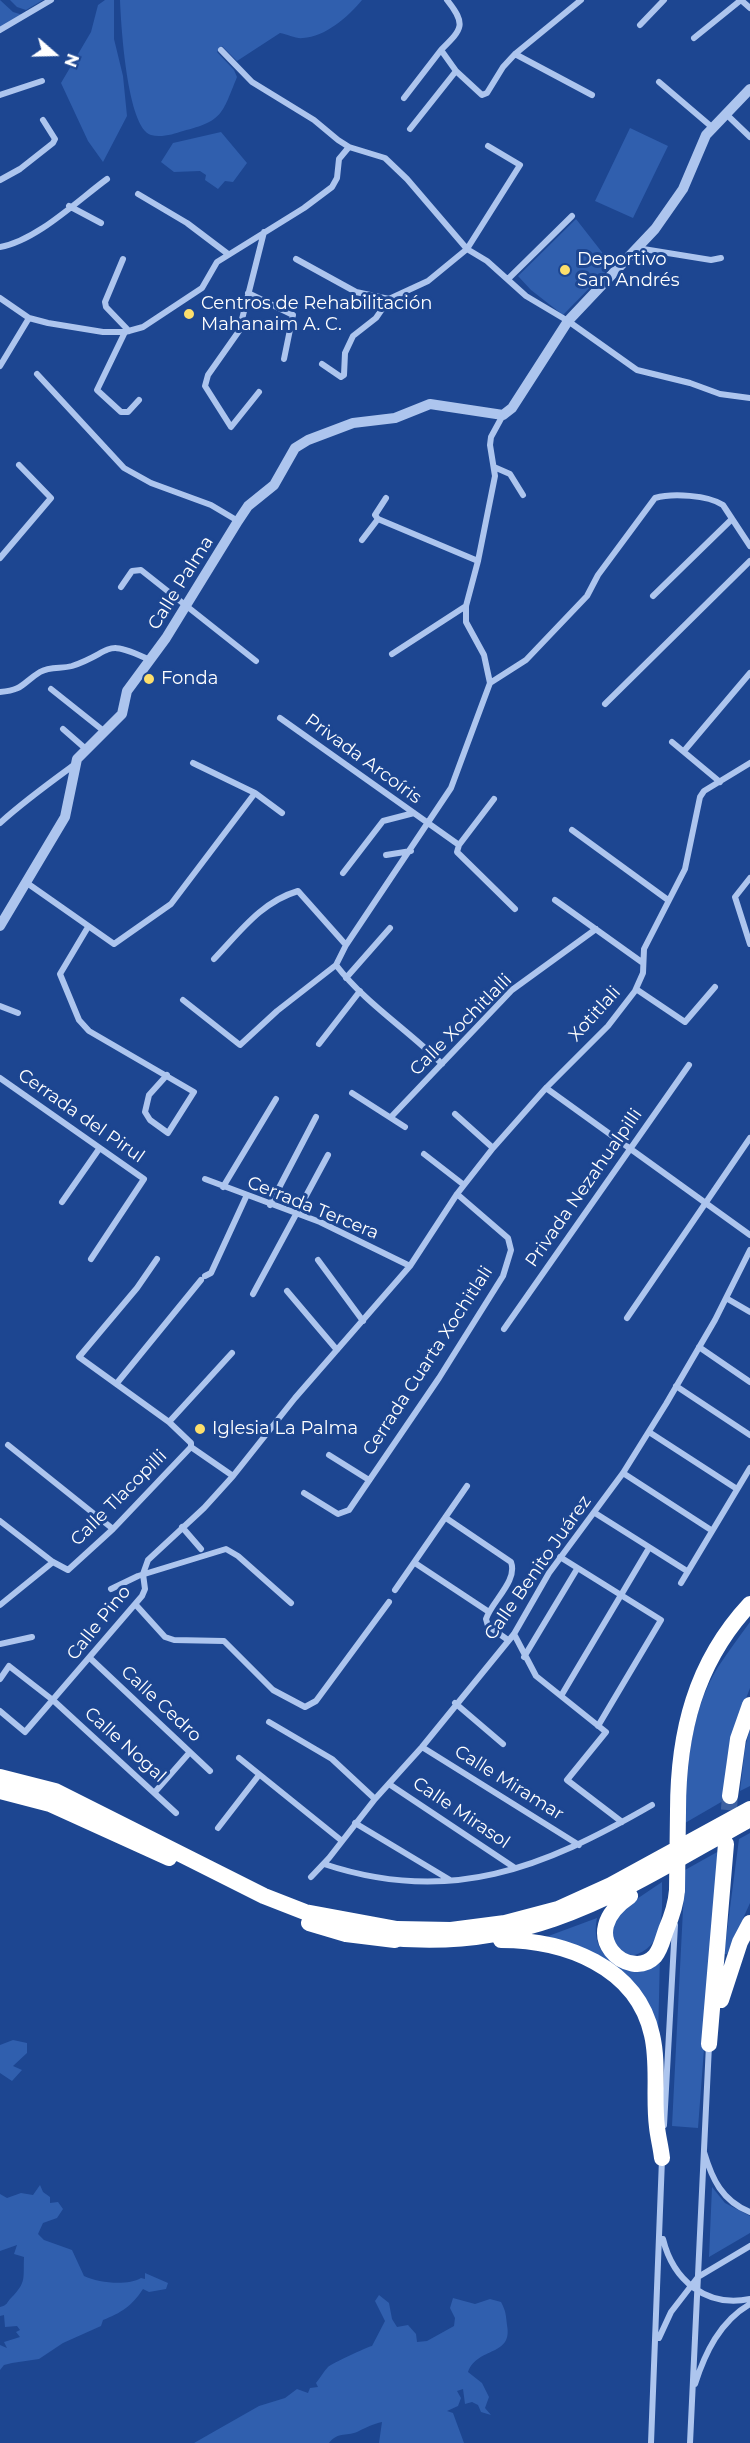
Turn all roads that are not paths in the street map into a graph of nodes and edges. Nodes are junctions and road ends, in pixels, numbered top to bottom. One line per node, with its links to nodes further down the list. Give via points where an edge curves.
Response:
1 (51, 0): 8 (street)
2 (447, 0): 11 (street, via 461,23 458,33)
3 (581, 0): 12 (street)
4 (664, 0): 7 (street)
5 (741, 0): 6 (street); 9 (street)
6 (750, 8)
7 (640, 26)
8 (0, 30)
9 (694, 38)
10 (221, 50): 26 (street, via 252,82)
11 (441, 50): 13 (street); 19 (street)
12 (515, 54): 13 (street, via 487,93 478,94); 18 (street)
13 (456, 71): 23 (street)
14 (42, 81): 17 (street)
15 (659, 82): 22 (street)
16 (750, 89): 20 (street)
17 (0, 95)
18 (592, 95)
19 (404, 98)
20 (726, 114): 22 (street); 24 (street)
21 (43, 120): 28 (street, via 55,139 53,143)
22 (713, 128): 35 (street, via 700,145 683,189)
23 (410, 129)
24 (750, 137)
25 (488, 146): 36 (street, via 520,165)
26 (349, 147): 33 (street, via 339,159 332,187); 36 (street, via 385,158)
27 (107, 179): 30 (street)
28 (0, 180)
29 (138, 194): 37 (street, via 187,223)
30 (69, 206): 32 (street); 34 (street, via 30,236)
31 (572, 216): 41 (street)
32 (101, 223)
33 (264, 232): 37 (street); 42 (street)
34 (0, 247)
35 (637, 248): 38 (street, via 711,260); 46 (street)
36 (467, 249): 41 (street); 44 (street, via 428,281)
37 (228, 254): 47 (street, via 217,262 202,288 143,327)
38 (721, 258)
39 (123, 259): 47 (street, via 105,302)
40 (296, 259): 44 (street, via 356,292)
41 (508, 279): 46 (street, via 526,296)
42 (248, 293): 48 (street, via 293,315); 52 (street, via 239,331 208,375 205,386 231,427)
43 (0, 298): 45 (street)
44 (389, 299): 49 (street, via 376,318 353,336 345,353 344,375 330,372)
45 (29, 318): 47 (street); 50 (street)
46 (568, 321): 53 (street, via 637,370 720,394); 55 (street, via 512,408)
47 (127, 332): 54 (street, via 97,390 121,412 128,412)
48 (284, 359)
49 (322, 364)
50 (0, 366)
51 (38, 374): 62 (street, via 124,468 151,483 225,511)
52 (260, 392)
53 (750, 398)
54 (139, 400)
55 (503, 415): 57 (street, via 491,437); 62 (street, Calle Palma, via 430,404 395,418 353,423 308,440 295,448 273,485 248,506)
56 (19, 465): 65 (street, via 51,498)
57 (494, 467): 58 (street, via 510,474); 66 (street)
58 (523, 495)
59 (386, 498): 60 (street)
60 (377, 517): 63 (street); 66 (street)
61 (732, 519): 64 (street); 69 (street); 76 (street, via 717,501 655,498 587,596 526,660)
62 (238, 521): 70 (street, Calle Palma)
63 (362, 540)
64 (750, 546)
65 (0, 558)
66 (478, 561): 71 (street)
67 (750, 561): 79 (street)
68 (121, 587): 70 (street, via 132,571 141,570)
69 (653, 596)
70 (186, 603): 73 (street, Calle Palma); 74 (street)
71 (466, 606): 72 (street); 76 (street, via 466,622 484,655)
72 (392, 654)
73 (150, 660): 78 (street, via 113,647 71,666 41,671 24,687); 82 (street, Calle Palma, via 127,690 122,714)
74 (256, 661)
75 (750, 673): 85 (street)
76 (490, 683): 95 (street, via 451,788)
77 (51, 689): 82 (street)
78 (0, 692)
79 (605, 704)
80 (280, 718): 93 (street, Privada Arcoíris)
81 (63, 729): 84 (street)
82 (105, 733): 84 (street, Calle Palma)
83 (672, 742): 85 (street)
84 (87, 750): 88 (street, Calle Palma)
85 (684, 751): 89 (street)
86 (193, 763): 90 (street)
87 (750, 763): 89 (street, Xotitlali)
88 (74, 765): 94 (street); 102 (street, via 64,817)
89 (720, 782): 104 (street, Xotitlali, via 700,797 689,858)
90 (255, 793): 92 (street); 107 (street, via 171,904 114,944)
91 (494, 798): 97 (street)
92 (282, 813)
93 (414, 813): 95 (street, Privada Arcoíris); 100 (street, via 383,821)
94 (0, 823)
95 (429, 825): 97 (street); 98 (street)
96 (572, 830): 104 (street)
97 (459, 845): 105 (street, via 458,852)
98 (411, 850): 99 (street); 111 (street)
99 (386, 855)
100 (343, 873)
101 (750, 878): 110 (street, via 735,897)
102 (27, 883): 106 (street); 107 (street)
103 (555, 900): 109 (street)
104 (668, 900): 113 (street, Xotitlali, via 644,949)
105 (514, 909)
106 (0, 926)
107 (88, 927): 125 (street, via 60,974 79,1020 89,1031)
108 (390, 928): 115 (street)
109 (596, 929): 113 (street); 123 (street, Calle Xochitlalli, via 512,990)
110 (750, 944)
111 (346, 945): 112 (street, via 298,891 263,907); 114 (street)
112 (214, 959)
113 (644, 963): 117 (street, Xotitlali)
114 (336, 965): 115 (street); 119 (street, via 240,1045)
115 (346, 978): 118 (street)
116 (715, 987): 117 (street, via 685,1022)
117 (636, 989): 127 (street, Xotitlali, via 608,1026)
118 (360, 992): 122 (street); 123 (street)
119 (183, 1000)
120 (0, 1006): 121 (street)
121 (18, 1013)
122 (319, 1044)
123 (442, 1064): 132 (street, Calle Xochitlalli)
124 (689, 1065): 137 (street, Privada Nezahualpilli)
125 (167, 1076): 125 (street, via 194,1092 168,1133 145,1112 148,1095)
126 (0, 1078): 136 (street, Cerrada del Pirul)
127 (546, 1088): 135 (street, Xotitlali); 137 (street)
128 (352, 1093): 132 (street)
129 (276, 1099): 142 (street)
130 (455, 1114): 135 (street)
131 (316, 1117): 147 (street)
132 (392, 1117): 133 (street)
133 (405, 1127)
134 (750, 1138): 146 (street)
135 (493, 1148): 141 (street, Xotitlali)
136 (99, 1149): 145 (street); 151 (street, Cerrada del Pirul, via 144,1179)
137 (629, 1150): 146 (street); 161 (street, Privada Nezahualpilli)
138 (424, 1154): 141 (street)
139 (328, 1155): 148 (street)
140 (205, 1179): 142 (street, Cerrada Tercera)
141 (464, 1185): 143 (street, Xotitlali)
142 (223, 1187): 144 (street, Cerrada Tercera)
143 (457, 1194): 154 (street, Xotitlali); 177 (street, Cerrada Cuarta Xochitlali, via 508,1238 509,1259 500,1281 440,1378)
144 (246, 1197): 147 (street, Cerrada Tercera); 166 (street, via 211,1273)
145 (62, 1202)
146 (706, 1202): 149 (street); 159 (street)
147 (270, 1205): 148 (street, Cerrada Tercera)
148 (296, 1214): 154 (street, Cerrada Tercera); 156 (street)
149 (750, 1235)
150 (750, 1250): 157 (street, Calle Benito Juárez)
151 (91, 1259)
152 (156, 1259): 166 (street, via 79,1357)
153 (318, 1260): 160 (street)
154 (410, 1266): 160 (street)
155 (287, 1291): 163 (street)
156 (253, 1294)
157 (726, 1298): 158 (street); 162 (street, Calle Benito Juárez)
158 (750, 1312)
159 (627, 1318)
160 (363, 1321): 163 (street)
161 (504, 1329)
162 (699, 1347): 165 (street); 167 (street, Calle Benito Juárez)
163 (337, 1350): 176 (street)
164 (232, 1353): 168 (street)
165 (750, 1382)
166 (117, 1383): 168 (street)
167 (676, 1386): 169 (street, Calle Benito Juárez); 170 (street)
168 (169, 1422): 172 (street)
169 (648, 1432): 175 (street, Calle Benito Juárez); 179 (street)
170 (750, 1435)
171 (8, 1445): 185 (street)
172 (191, 1447): 176 (street); 185 (street, Calle Tlacopilli)
173 (329, 1455): 177 (street)
174 (750, 1468): 179 (street)
175 (623, 1473): 181 (street, Calle Benito Juárez); 186 (street)
176 (232, 1476): 184 (street, Calle Pino)
177 (369, 1479): 180 (street, Cerrada Cuarta Xochitlali, via 343,1514)
178 (467, 1486): 182 (street)
179 (737, 1489): 186 (street)
180 (304, 1493)
181 (595, 1513): 187 (street); 189 (street, Calle Benito Juárez)
182 (446, 1518): 191 (street); 204 (street, via 511,1562 513,1569)
183 (0, 1521): 190 (street)
184 (182, 1527): 188 (street); 194 (street, Calle Pino, via 148,1560)
185 (113, 1529): 190 (street, Calle Tlacopilli, via 68,1570)
186 (711, 1530): 193 (street)
187 (649, 1548): 193 (street); 198 (street)
188 (201, 1549)
189 (560, 1557): 192 (street); 205 (street, Calle Benito Juárez)
190 (53, 1562): 202 (street)
191 (415, 1563): 197 (street); 204 (street)
192 (577, 1569): 198 (street); 209 (street)
193 (687, 1571): 195 (street)
194 (143, 1574): 196 (street); 200 (street, via 226,1550); 203 (street, Calle Pino, via 145,1589)
195 (681, 1583)
196 (111, 1589)
197 (395, 1590)
198 (620, 1594): 212 (street); 218 (street, via 661,1620)
199 (389, 1602): 203 (street, via 316,1701 305,1707 273,1690 224,1641 165,1637)
200 (291, 1603)
201 (750, 1604): 247 (highway, bridge, via 717,1648 687,1719 678,1768)
202 (0, 1605)
203 (136, 1605): 210 (street, Calle Pino)
204 (489, 1612): 207 (street, via 488,1626)
205 (514, 1634): 207 (street, Calle Benito Juárez); 209 (street)
206 (32, 1636): 208 (street)
207 (508, 1640): 214 (street, Calle Benito Juárez)
208 (0, 1644)
209 (524, 1657): 212 (street, via 536,1676)
210 (91, 1659): 213 (street, Calle Pino); 221 (street, Calle Cedro)
211 (0, 1679): 213 (street, Calle Nogal, via 9,1666)
212 (561, 1696): 218 (street)
213 (54, 1701): 216 (street, Calle Pino, via 25,1732); 228 (street, Calle Nogal)
214 (455, 1703): 219 (street); 220 (street, Calle Benito Juárez)
215 (750, 1705): 229 (highway, via 736,1748)
216 (0, 1711)
217 (269, 1722): 230 (street, via 332,1759)
218 (598, 1726): 236 (street, via 606,1732 567,1780)
219 (503, 1743)
220 (422, 1747): 226 (street, Calle Benito Juárez); 241 (street, Calle Miramar)
221 (190, 1752): 223 (street, Calle Cedro); 228 (street)
222 (239, 1758): 224 (street)
223 (210, 1771)
224 (259, 1775): 238 (street); 239 (street)
225 (0, 1777): 231 (highway, via 48,1788 87,1803 270,1894 309,1909 358,1921 417,1927 475,1923 544,1910 609,1881); 233 (highway, bridge, via 55,1791 264,1896 305,1912 397,1929 451,1930 505,1923 558,1909 621,1880)
226 (389, 1784): 230 (street, Calle Benito Juárez); 243 (street, Calle Mirasol)
227 (0, 1790): 235 (highway, bridge, via 80,1817 302,1921 346,1934 398,1940 458,1939 558,1916 609,1895); 249 (highway, via 67,1807 304,1920 360,1935)
228 (155, 1792): 234 (street, Calle Nogal)
229 (730, 1796)
230 (375, 1799): 237 (street, Calle Benito Juárez)
231 (750, 1800)
232 (652, 1805): 236 (street)
233 (750, 1809)
234 (176, 1813)
235 (750, 1818): 244 (highway)
236 (622, 1822): 241 (street)
237 (355, 1823): 239 (street, Calle Benito Juárez); 246 (street)
238 (218, 1828)
239 (342, 1841): 242 (street, Calle Benito Juárez)
240 (726, 1844): 250 (highway)
241 (579, 1845): 243 (street)
242 (324, 1864): 245 (street, Calle Benito Juárez); 246 (street, via 385,1879)
243 (515, 1868): 246 (street)
244 (662, 1868): 247 (highway, via 656,1878 611,1911 606,1937 614,1956 633,1963 654,1957); 249 (highway, via 615,1895 553,1921)
245 (311, 1877)
246 (450, 1880)
247 (676, 1897): 252 (street)
248 (750, 1923): 250 (highway, via 732,1965)
249 (458, 1940): 252 (highway, via 508,1940 556,1946 591,1959 626,1986 652,2034)
250 (709, 2044): 251 (street)
251 (703, 2145): 253 (street, via 712,2180 732,2202); 256 (street)
252 (662, 2158): 254 (street)
253 (750, 2212)
254 (661, 2233): 257 (street, via 675,2271); 261 (street)
255 (750, 2246): 256 (street)
256 (698, 2277): 257 (street); 258 (street)
257 (689, 2286): 258 (street); 261 (street)
258 (697, 2291): 259 (street, via 722,2300); 262 (street)
259 (750, 2299)
260 (750, 2304): 262 (street, via 718,2332)
261 (656, 2343): 263 (street)
262 (692, 2393): 264 (street)
263 (651, 2443)
264 (690, 2443)

